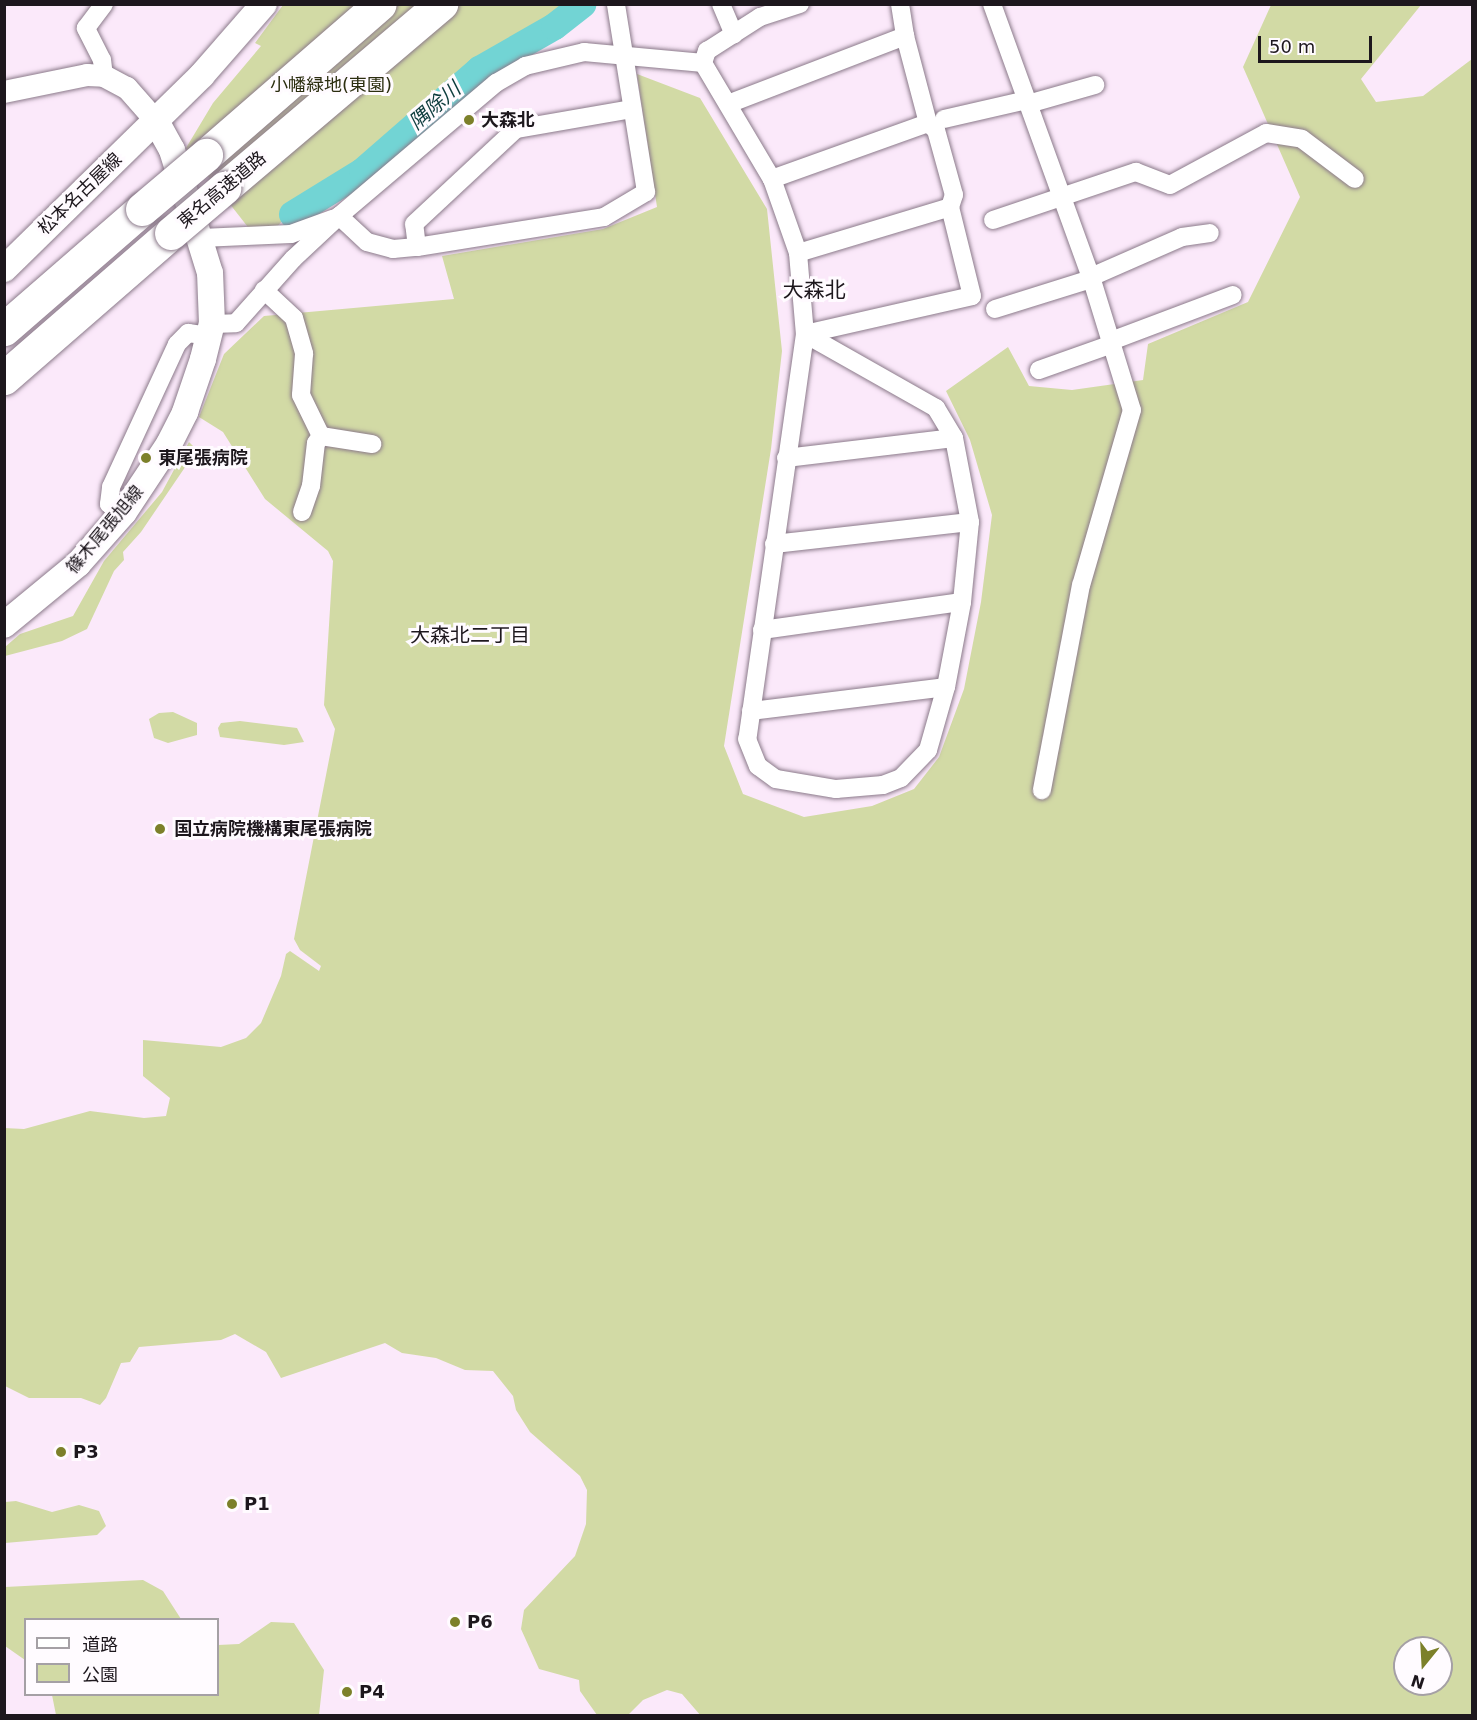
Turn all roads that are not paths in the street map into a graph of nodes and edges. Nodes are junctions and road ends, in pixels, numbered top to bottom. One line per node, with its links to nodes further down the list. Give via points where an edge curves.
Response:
1 (104, 4): 14 (street, via 86,28 102,60)
2 (264, 4): 20 (main road)
3 (380, 4): 37 (highway, 東名高速道路, bridge)
4 (441, 4): 29 (highway, 東名高速道路, bridge, via 224,188)
5 (616, 4): 12 (street)
6 (721, 4): 10 (street)
7 (800, 4): 10 (street, via 760,17)
8 (900, 4): 11 (street)
9 (992, 4): 17 (street)
10 (734, 34): 13 (street, via 707,51)
11 (905, 36): 18 (street); 21 (street)
12 (625, 56): 13 (street); 19 (street); 26 (street, via 584,52 525,66 496,83)
13 (703, 63): 18 (street)
14 (104, 76): 16 (street, via 87,75); 20 (street, via 127,88)
15 (1095, 85): 17 (street)
16 (4, 92)
17 (1027, 102): 21 (street); 24 (street)
18 (728, 104): 22 (street)
19 (632, 109): 30 (street, via 516,129 414,224); 30 (street, via 645,192 604,217)
20 (156, 121): 29 (main road, 篠木尾張旭線, via 172,150); 32 (main road, 松本名古屋線)
21 (936, 121): 22 (street); 25 (street, via 954,195)
22 (772, 179): 31 (street)
23 (1355, 179): 24 (street, via 1302,139 1266,133 1170,185 1136,172)
24 (1061, 200): 27 (street); 33 (street)
25 (950, 207): 31 (street); 39 (street, via 972,296)
26 (339, 216): 29 (street, via 291,234); 30 (street, via 367,242 393,249); 34 (street)
27 (993, 220)
28 (1210, 233): 33 (street, via 1182,237)
29 (186, 235): 38 (main road, 篠木尾張旭線, via 210,273); 42 (highway, 東名高速道路)
30 (417, 247)
31 (798, 254): 39 (street)
32 (4, 269)
33 (1091, 278): 36 (street); 40 (street)
34 (264, 290): 38 (street, via 236,323); 43 (street, via 294,318 304,354 301,395)
35 (1233, 295): 40 (street)
36 (995, 309)
37 (4, 329)
38 (210, 330): 47 (main road, 篠木尾張旭線, via 185,412); 47 (street, via 188,333 177,344 111,487 109,504)
39 (806, 334): 44 (street, via 936,408); 46 (street)
40 (1112, 342): 41 (street); 56 (street, via 1132,410 1081,585)
41 (1039, 370)
42 (4, 378)
43 (321, 436): 45 (street); 48 (street, via 316,442 311,486)
44 (954, 438): 46 (street); 49 (street)
45 (372, 444)
46 (786, 458): 50 (street)
47 (124, 512): 52 (main road, 篠木尾張旭線, via 78,564)
48 (302, 512)
49 (970, 522): 50 (street); 51 (street)
50 (774, 544): 53 (street)
51 (962, 602): 53 (street); 54 (street)
52 (4, 625)
53 (762, 630): 55 (street)
54 (946, 687): 55 (street); 55 (street, via 928,750 901,778 884,785 836,789 776,779 758,766 747,739)
55 (751, 711)
56 (1042, 790)

